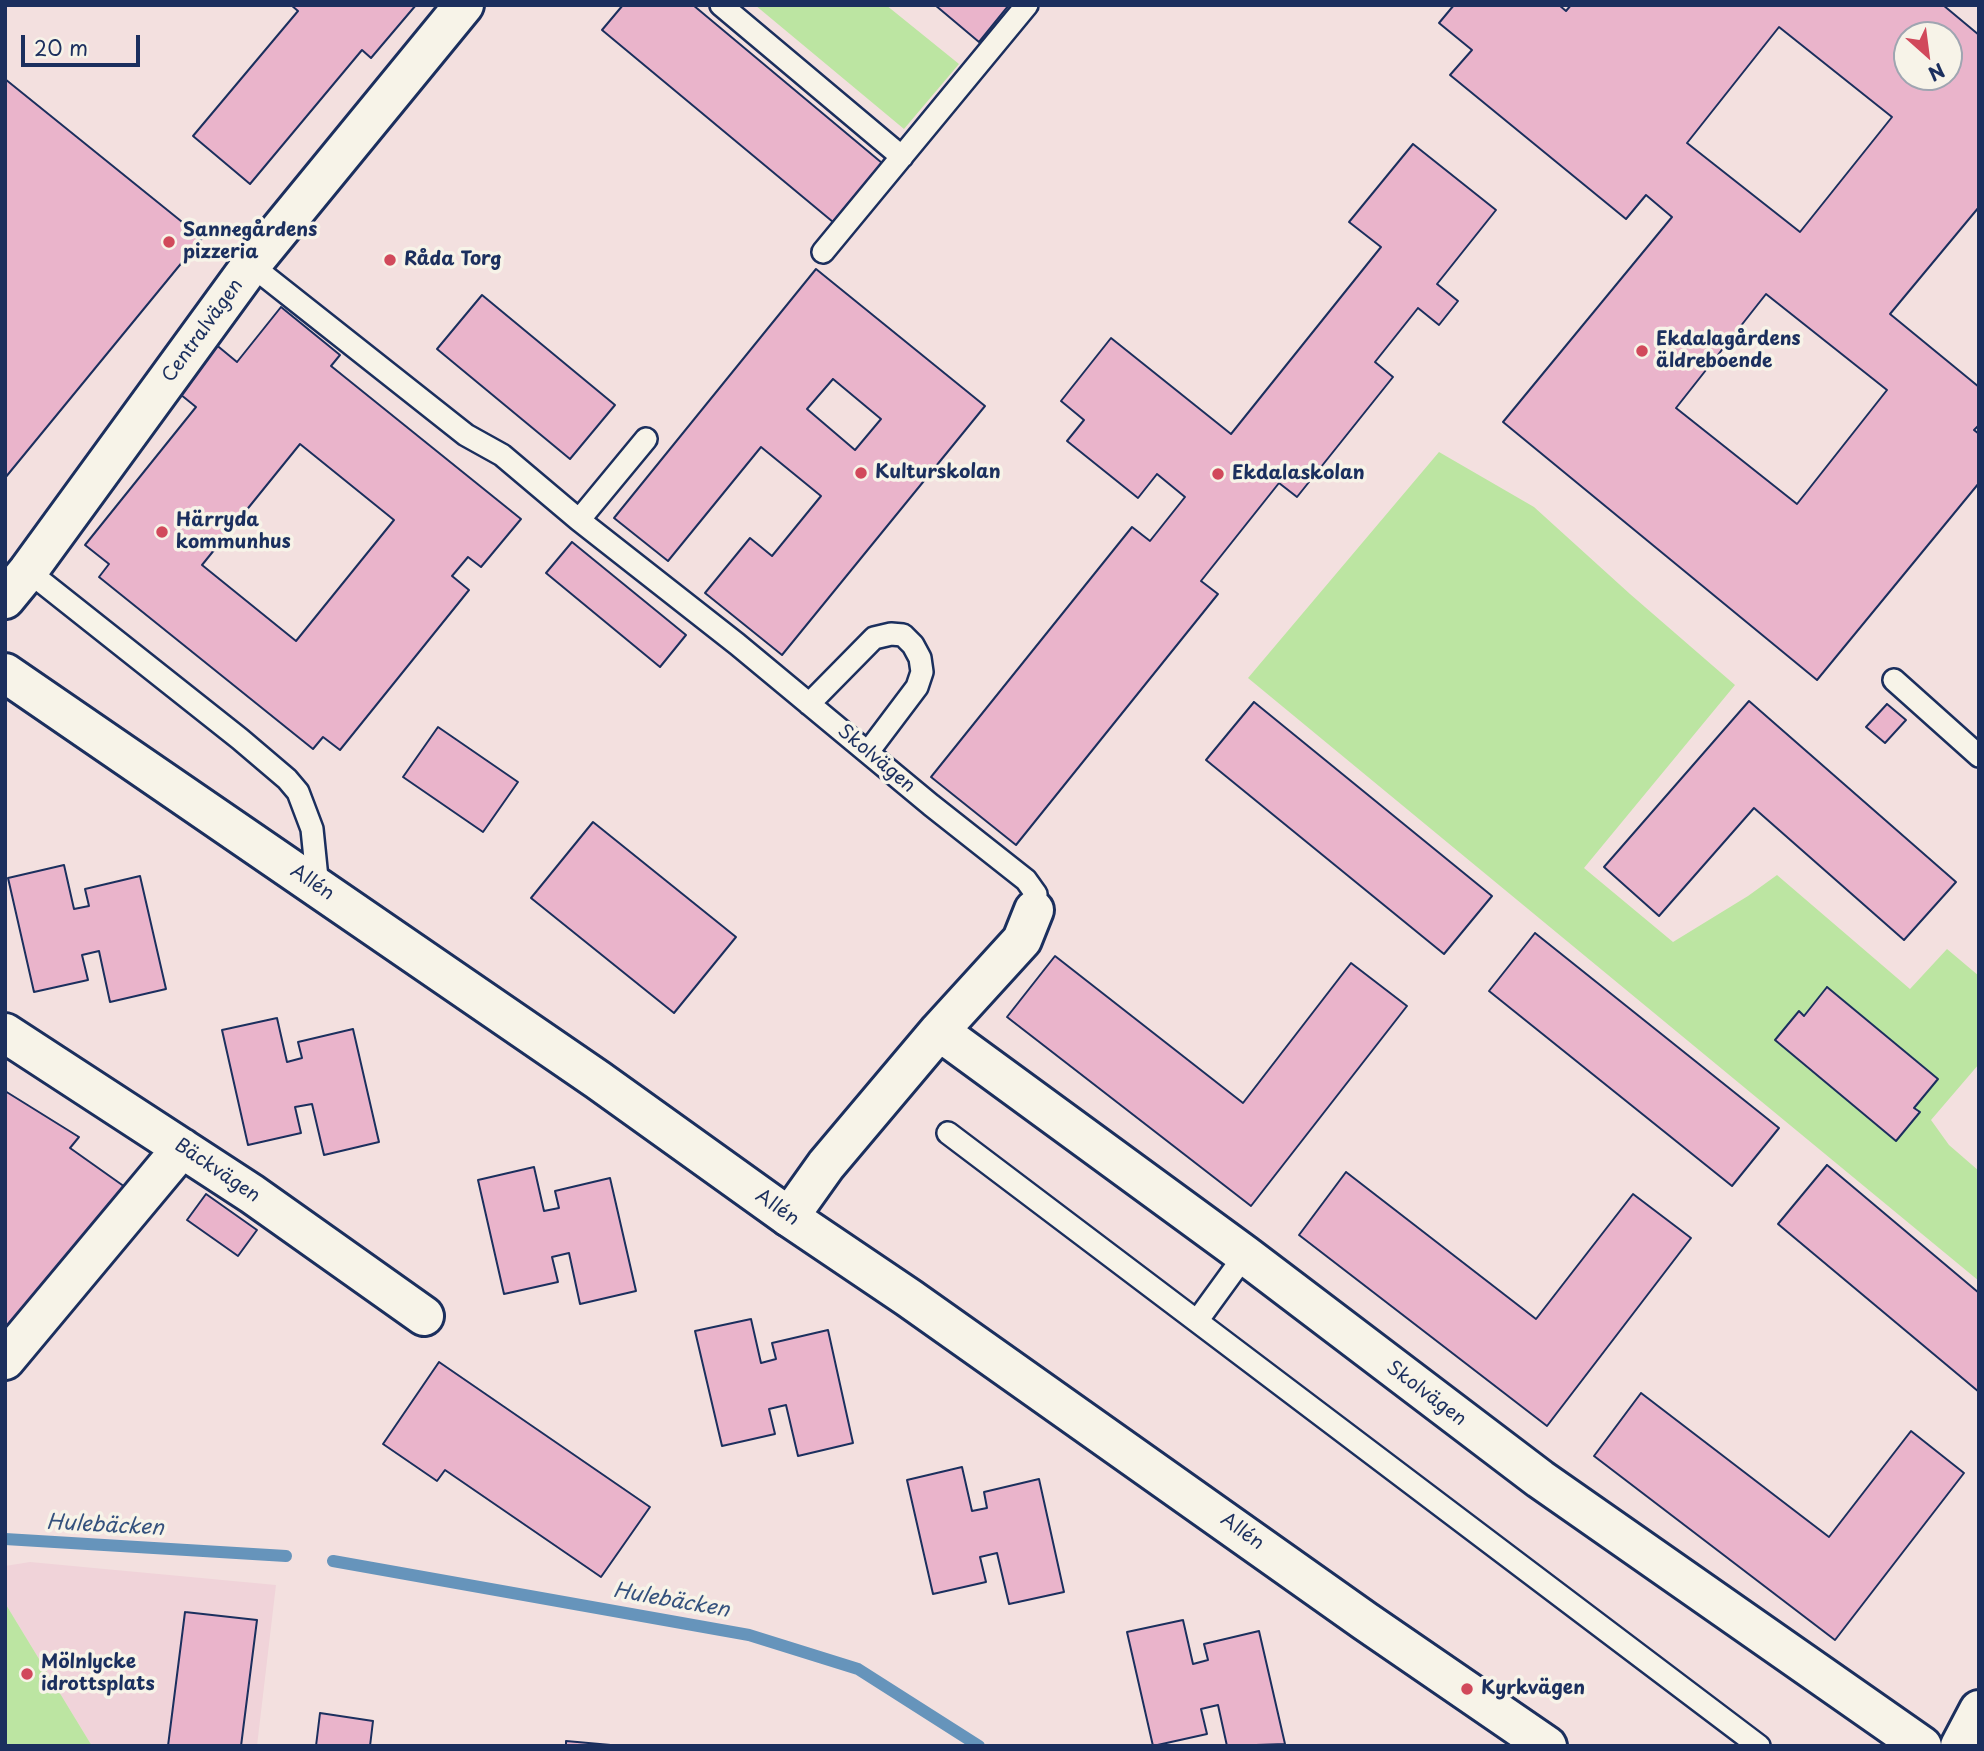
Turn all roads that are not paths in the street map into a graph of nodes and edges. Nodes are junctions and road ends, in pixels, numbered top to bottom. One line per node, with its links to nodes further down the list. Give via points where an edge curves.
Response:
1 (464, 5): 6 (street, Centralvägen)
2 (721, 5): 4 (lane)
3 (1027, 5): 4 (lane)
4 (902, 156): 5 (lane)
5 (822, 252)
6 (251, 265): 8 (lane, Skolvägen, via 466,435 502,454); 9 (street, Centralvägen)
7 (646, 439): 8 (lane)
8 (579, 520): 12 (lane, Skolvägen)
9 (17, 585): 15 (lane, via 240,739 287,779 298,792 312,829)
10 (5, 673): 15 (street, Allén)
11 (1894, 680): 14 (lane)
12 (809, 704): 13 (lane, Skolvägen); 13 (lane, via 874,638 903,635 920,658 922,672 917,687)
13 (868, 752): 16 (lane, Skolvägen, via 1026,880 1036,894)
14 (1979, 756)
15 (318, 888): 21 (street, Allén)
16 (1034, 911): 17 (street, Skolvägen, via 1022,940)
17 (939, 1031): 21 (street, Skolvägen, via 825,1165); 22 (street, Skolvägen)
18 (5, 1033): 20 (street, Bäckvägen)
19 (948, 1133): 24 (lane)
20 (182, 1148): 23 (street, Bäckvägen); 25 (street)
21 (789, 1217): 27 (street, Allén)
22 (1245, 1255): 24 (lane); 29 (street, Skolvägen, via 1540,1479)
23 (424, 1316)
24 (1197, 1321): 28 (lane)
25 (5, 1360)
26 (1979, 1710): 30 (street)
27 (1547, 1746)
28 (1759, 1746)
29 (1922, 1746)
30 (1960, 1746)

